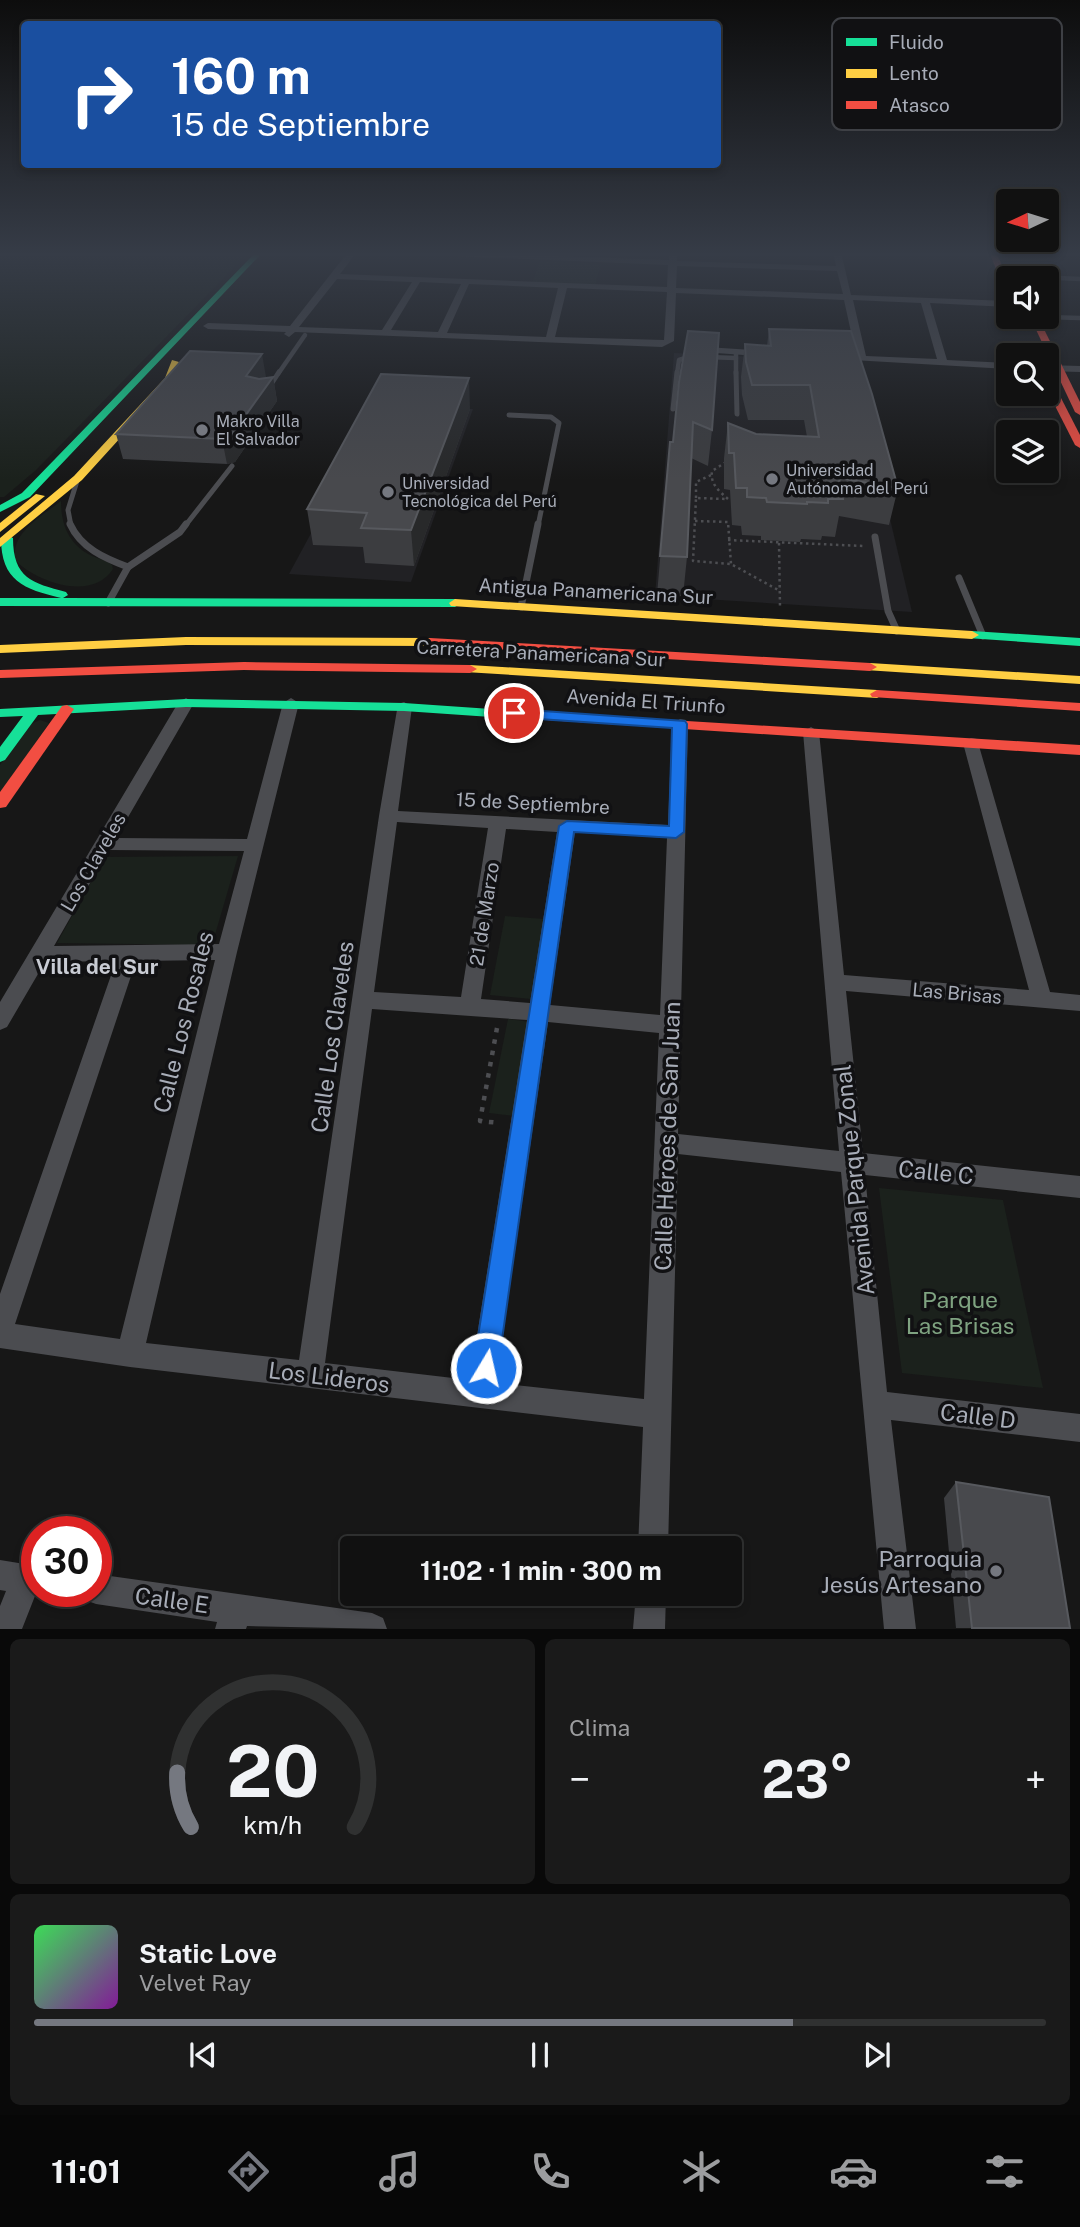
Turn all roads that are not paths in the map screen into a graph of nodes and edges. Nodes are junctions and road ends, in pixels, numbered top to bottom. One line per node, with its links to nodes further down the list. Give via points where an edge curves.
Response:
1 (189, 328): 35 (main road)
2 (294, 328): 10 (street)
3 (388, 328): 12 (street)
4 (444, 328): 13 (street)
5 (553, 328): 14 (street)
6 (669, 328): 14 (street, via 668,341 662,344)
7 (855, 328): 19 (street)
8 (933, 328): 21 (street)
9 (206, 329): 10 (street); 20 (main road)
10 (291, 332): 11 (street)
11 (306, 333): 12 (street); 27 (lane)
12 (385, 333): 13 (street)
13 (441, 335): 14 (street)
14 (550, 340)
15 (706, 350): 16 (street)
16 (736, 355): 17 (street); 28 (lane, via 679,360); 30 (lane)
17 (786, 355)
18 (824, 357): 19 (street)
19 (862, 359): 21 (street)
20 (175, 362): 34 (main road, via 169,379); 35 (main road, via 122,420)
21 (943, 363): 22 (street)
22 (996, 365)
23 (1080, 369): 24 (street)
24 (1059, 371)
25 (1059, 384): 29 (main road)
26 (1059, 394): 32 (main road)
27 (263, 397)
28 (673, 409)
29 (1080, 412)
30 (737, 414)
31 (509, 415): 44 (lane, via 551,417 559,423)
32 (1080, 445)
33 (232, 466): 40 (lane, via 180,532)
34 (78, 478): 38 (main road); 40 (lane, via 68,513 78,538)
35 (33, 496): 36 (main road); 37 (main road); 38 (main road)
36 (0, 509)
37 (0, 515)
38 (2, 537): 43 (main road, via 5,558 18,579 61,595)
39 (875, 537): 46 (lane, via 888,611)
40 (128, 568): 43 (lane)
41 (959, 578): 47 (lane)
42 (0, 602): 43 (main road, Antigua Panamericana Sur)
43 (108, 603): 44 (main road, Antigua Panamericana Sur, via 394,602); 45 (main road, Antigua Panamericana Sur)
44 (521, 607): 46 (main road, Antigua Panamericana Sur)
45 (0, 610)
46 (897, 631): 47 (main road, Antigua Panamericana Sur)
47 (983, 636): 48 (main road, Antigua Panamericana Sur)
48 (1080, 642)
49 (0, 649): 51 (main road, Carretera Panamericana Sur, via 205,640 413,641)
50 (0, 674): 55 (main road, Carretera Panamericana Sur, via 210,666 393,666)
51 (1080, 680)
52 (187, 703): 53 (main road, Avenida El Triunfo); 56 (main road, Avenida El Triunfo); 69 (street, Los Claveles)
53 (291, 703): 54 (main road, Avenida El Triunfo); 70 (street, Calle Los Rosales)
54 (404, 707): 59 (main road, Avenida El Triunfo); 65 (street, Calle Los Claveles)
55 (1080, 707)
56 (67, 709): 57 (main road, Avenida El Triunfo); 64 (main road)
57 (35, 710): 58 (main road, Avenida El Triunfo); 63 (main road)
58 (0, 713)
59 (680, 724): 60 (main road, Avenida El Triunfo); 68 (street, Calle Héroes de San Juan)
60 (810, 732): 61 (main road, Avenida El Triunfo); 74 (street, Avenida Parque Zonal)
61 (971, 743): 62 (main road, Avenida El Triunfo); 76 (street)
62 (1080, 750)
63 (0, 757)
64 (0, 803)
65 (388, 816): 66 (street, 15 de Septiembre); 75 (street, Calle Los Claveles)
66 (498, 822): 67 (street, 15 de Septiembre); 78 (street, 21 de Marzo)
67 (567, 826): 68 (street, 15 de Septiembre); 79 (street)
68 (676, 832): 81 (street, Calle Héroes de San Juan)
69 (104, 845): 70 (street); 73 (street, Los Claveles)
70 (256, 845): 71 (street, Calle Los Rosales)
71 (227, 952): 72 (street); 86 (street, Calle Los Rosales)
72 (129, 953): 73 (street); 85 (street)
73 (40, 954): 80 (street, Los Claveles)
74 (835, 982): 76 (street, Las Brisas); 83 (street, Avenida Parque Zonal)
75 (364, 1000): 78 (street); 87 (street, Calle Los Claveles)
76 (1042, 1000): 77 (street, Las Brisas)
77 (1080, 1003)
78 (470, 1006): 79 (street)
79 (540, 1014): 81 (street); 88 (street)
80 (0, 1021)
81 (671, 1025): 82 (street, Calle Héroes de San Juan)
82 (667, 1143): 83 (street, Calle C); 90 (street, Calle Héroes de San Juan)
83 (852, 1163): 84 (street, Calle C); 89 (street, Avenida Parque Zonal)
84 (1080, 1187)
85 (0, 1333): 86 (street, Los Lideros)
86 (130, 1354): 87 (street, Los Lideros)
87 (310, 1375): 88 (street, Los Lideros)
88 (481, 1395): 90 (street, Los Lideros)
89 (875, 1404): 91 (street, Calle D); 100 (street, Avenida Parque Zonal)
90 (659, 1415): 92 (street, Calle Héroes de San Juan)
91 (1080, 1428)
92 (654, 1536)
93 (21, 1578): 97 (street)
94 (112, 1593): 96 (street, Calle E)
95 (650, 1606): 99 (street)
96 (233, 1619): 98 (street, Calle E)
97 (6, 1629)
98 (372, 1629)
99 (649, 1629)
100 (900, 1629)

